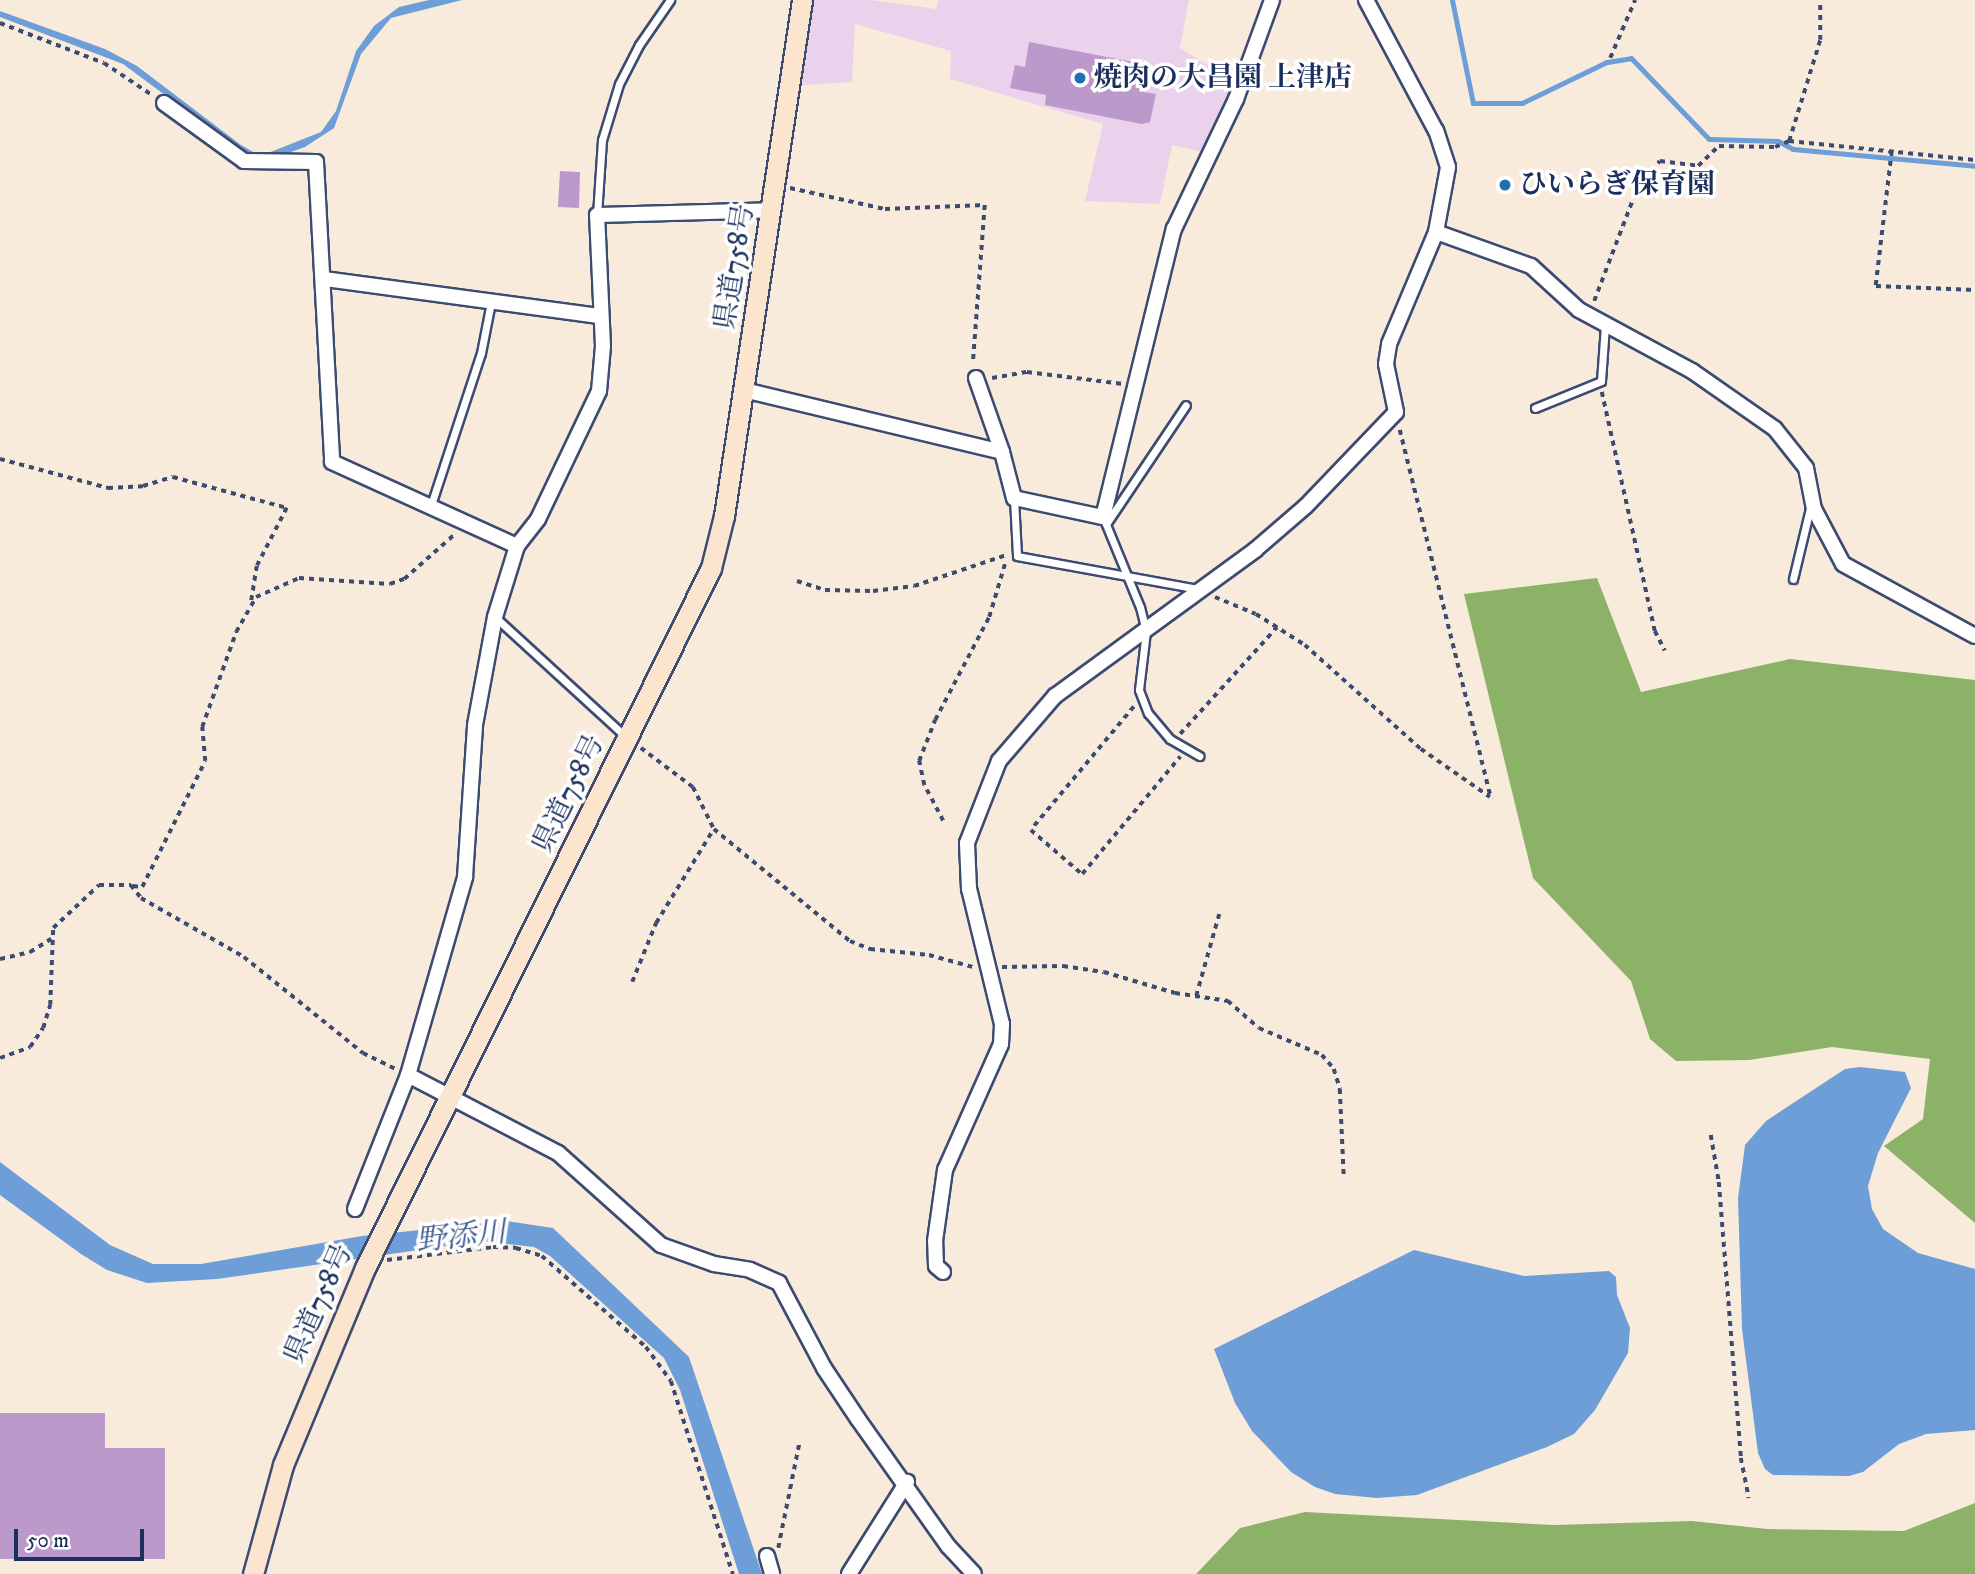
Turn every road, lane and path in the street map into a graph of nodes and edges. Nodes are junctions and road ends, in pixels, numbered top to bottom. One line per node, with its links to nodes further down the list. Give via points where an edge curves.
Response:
1 (670, 0): 15 (lane, via 619,84 602,140)
2 (802, 0): 14 (main road, 県道758号)
3 (1272, 0): 25 (street, via 1236,99 1174,229)
4 (1366, 0): 16 (street, via 1436,131 1448,167)
5 (1635, 0): 8 (path)
6 (1820, 0): 10 (path, via 1820,40)
7 (0, 23): 9 (path, via 104,64)
8 (1610, 58)
9 (164, 103): 17 (street, via 244,162 316,162)
10 (1788, 141): 11 (path); 21 (path, via 1775,147 1719,146 1698,166 1660,161 1652,165 1617,233)
11 (1892, 152): 12 (path); 18 (path, via 1876,286)
12 (1975, 160)
13 (785, 187): 23 (path, via 885,209 985,205 975,293)
14 (773, 210): 15 (street); 26 (main road, 県道758号)
15 (597, 215): 20 (street)
16 (1436, 232): 21 (street, via 1531,266); 29 (street, via 1389,344 1386,364)
17 (325, 279): 19 (street); 34 (street, via 332,462)
18 (1975, 290)
19 (491, 301): 20 (street); 34 (lane, via 481,353)
20 (600, 316): 37 (street, via 599,391 544,508)
21 (1590, 316): 22 (street)
22 (1605, 325): 24 (lane); 33 (street, via 1692,371 1775,429 1806,468)
23 (978, 381): 25 (path, via 1027,372 1103,379); 30 (street)
24 (1601, 381): 28 (lane); 49 (path, via 1652,618)
25 (1132, 387): 35 (street)
26 (744, 390): 30 (street); 51 (main road, 県道758号, via 711,568)
27 (1186, 405): 35 (lane)
28 (1535, 408)
29 (1395, 412): 43 (street, via 1306,506 1255,550); 46 (path, via 1491,799 1421,749 1306,645)
30 (1002, 452): 32 (street)
31 (0, 459): 44 (path, via 108,488 143,486 173,477 287,508 257,566)
32 (1014, 498): 35 (street); 38 (lane)
33 (1812, 500): 41 (lane); 48 (street, via 1843,564)
34 (430, 509): 36 (street)
35 (1105, 520): 40 (lane)
36 (468, 527): 37 (street); 44 (path, via 404,579 390,584 299,578 274,586)
37 (517, 547): 45 (street)
38 (1016, 552): 39 (path); 40 (lane, via 1017,556)
39 (1008, 555): 42 (path, via 914,586 825,590); 55 (path, via 989,617 935,720 919,761 924,785)
40 (1126, 575): 43 (lane); 47 (lane)
41 (1793, 579)
42 (797, 581)
43 (1199, 589): 46 (path); 47 (street)
44 (251, 604): 57 (path, via 202,727 205,761 142,887)
45 (495, 617): 51 (lane); 65 (street, via 475,725 465,877)
46 (1277, 627): 52 (path)
47 (1146, 631): 50 (lane); 61 (street, via 1104,656 1055,696 999,761 967,844 969,890)
48 (1975, 636)
49 (1665, 651)
50 (1142, 698): 52 (lane, via 1147,713); 53 (path, via 1031,830 1082,874)
51 (628, 739): 56 (path, via 693,788); 66 (main road, 県道758号)
52 (1173, 741): 53 (lane)
53 (1187, 749): 54 (lane)
54 (1199, 756)
55 (943, 821)
56 (714, 829): 61 (path, via 850,941 870,950); 62 (path, via 656,923)
57 (131, 886): 59 (path, via 99,885 53,928); 65 (path, via 141,898 244,957 363,1053)
58 (1219, 914): 63 (path)
59 (51, 939): 60 (path, via 30,952); 64 (path, via 50,1005 43,1028 30,1047)
60 (0, 959)
61 (985, 967): 63 (path, via 1063,966); 71 (street, via 1002,1024 1001,1044 945,1170 935,1241 936,1266)
62 (632, 982)
63 (1196, 996): 68 (path, via 1228,1001 1259,1028 1322,1055 1334,1069 1340,1089)
64 (0, 1058)
65 (408, 1075): 66 (street); 69 (street)
66 (449, 1099): 70 (main road, 県道758号, via 386,1221); 73 (street, via 558,1153 661,1245 779,1283 824,1368)
67 (1711, 1135): 74 (path, via 1719,1182 1741,1458)
68 (1344, 1178)
69 (355, 1209)
70 (372, 1264): 76 (main road, 県道758号, via 283,1465); 77 (path, via 516,1248 542,1256 646,1347 671,1381)
71 (943, 1272)
72 (799, 1444): 75 (path, via 782,1537)
73 (907, 1482): 78 (street); 79 (street, via 948,1546)
74 (1749, 1498)
75 (770, 1566)
76 (253, 1574)
77 (733, 1574)
78 (849, 1574)
79 (974, 1574)

